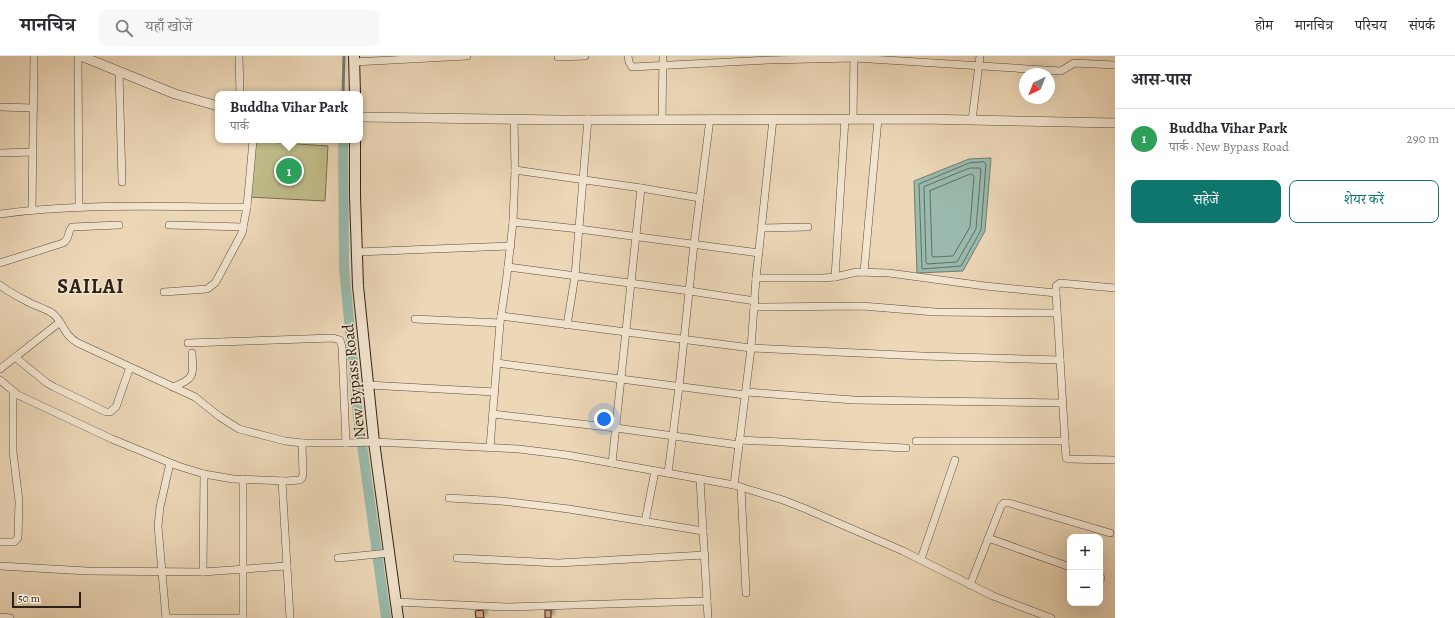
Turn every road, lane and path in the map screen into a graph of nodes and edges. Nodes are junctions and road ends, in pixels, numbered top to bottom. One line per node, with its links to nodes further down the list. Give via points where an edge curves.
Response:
1 (34, 56): 20 (street)
2 (80, 56): 15 (street); 40 (street)
3 (239, 56): 16 (street)
4 (467, 56): 11 (street)
5 (585, 56): 9 (street)
6 (628, 56): 12 (street, via 632,66)
7 (663, 56): 12 (street)
8 (980, 56): 14 (street)
9 (558, 57)
10 (854, 57): 12 (street); 14 (street); 26 (street)
11 (354, 59): 17 (main road)
12 (662, 65): 23 (street)
13 (1115, 65): 14 (street, via 1074,63 1061,71)
14 (979, 66): 29 (street)
15 (119, 71): 18 (street, via 175,94); 37 (street)
16 (240, 91)
17 (354, 91)
18 (215, 105)
19 (0, 107): 20 (street)
20 (34, 108): 33 (street)
21 (363, 117): 22 (street)
22 (514, 119): 28 (street); 35 (street)
23 (662, 119): 24 (street); 28 (street)
24 (710, 119): 25 (street); 39 (street)
25 (773, 119): 26 (street); 49 (street)
26 (849, 119): 27 (street); 60 (street)
27 (878, 119): 29 (street); 58 (street)
28 (588, 120): 36 (street)
29 (972, 120): 30 (street)
30 (1115, 123)
31 (253, 143): 41 (street)
32 (355, 143): 54 (main road, New Bypass Road)
33 (33, 152): 34 (street); 42 (street)
34 (0, 153)
35 (515, 170): 36 (street); 44 (street)
36 (584, 180): 38 (street); 50 (street)
37 (122, 182)
38 (642, 188): 39 (street); 51 (street)
39 (700, 198): 52 (street)
40 (79, 207): 41 (street); 42 (street)
41 (247, 207): 47 (street)
42 (32, 210): 43 (street)
43 (0, 214)
44 (513, 222): 50 (street); 53 (street)
45 (119, 225): 56 (street, via 72,227 63,243)
46 (169, 225): 47 (street)
47 (243, 227): 66 (street, via 238,241 212,285 207,289)
48 (808, 227): 49 (street)
49 (761, 228): 55 (street)
50 (579, 229): 51 (street); 59 (street)
51 (635, 236): 52 (street); 62 (street)
52 (694, 244): 55 (street); 65 (street)
53 (511, 246): 54 (street); 57 (street)
54 (357, 252): 86 (main road, New Bypass Road)
55 (759, 253): 61 (street)
56 (0, 263)
57 (508, 267): 59 (street); 71 (street)
58 (864, 272): 60 (street); 67 (street)
59 (575, 276): 62 (street); 73 (street)
60 (835, 277): 61 (street)
61 (756, 278): 68 (street)
62 (630, 284): 65 (street); 74 (street)
63 (0, 285): 72 (street, via 22,299 51,312)
64 (1115, 288): 67 (street, via 1060,283 1056,286)
65 (690, 291): 68 (street); 75 (street)
66 (164, 292)
67 (1056, 293): 69 (street)
68 (754, 304): 69 (street, via 862,306 935,312); 77 (street)
69 (1057, 313): 80 (street)
70 (415, 319): 71 (street)
71 (500, 320): 73 (street); 81 (street)
72 (60, 322): 79 (street); 82 (street, via 70,339)
73 (567, 326): 74 (street)
74 (627, 332): 75 (street); 84 (street)
75 (684, 339): 77 (street); 88 (street)
76 (188, 342): 100 (street, via 333,338 340,340)
77 (751, 348): 80 (street); 91 (street)
78 (192, 352): 87 (street, via 193,373 185,382)
79 (15, 357): 82 (street, via 47,383 106,412 116,407); 83 (street)
80 (1060, 360): 92 (street)
81 (497, 363): 84 (street); 90 (street)
82 (130, 367): 87 (street)
83 (0, 369)
84 (621, 379): 88 (street); 94 (street)
85 (0, 380): 89 (street)
86 (368, 385): 90 (street); 99 (main road, New Bypass Road)
87 (173, 387): 98 (street, via 195,397 239,428 285,441)
88 (679, 387): 91 (street); 95 (street)
89 (13, 392): 106 (street, via 112,439); 121 (street, via 13,452 18,501 18,538 14,542)
90 (494, 392): 93 (street)
91 (746, 394): 92 (street, via 854,400); 101 (street)
92 (1062, 403): 97 (street)
93 (493, 414): 94 (street); 102 (street)
94 (616, 428): 95 (street); 107 (street)
95 (672, 436): 101 (street); 109 (street)
96 (916, 441): 97 (street)
97 (1065, 441): 105 (street, via 1065,455 1068,459)
98 (302, 442): 100 (street); 113 (street, via 302,478)
99 (370, 442): 100 (street); 102 (street); 122 (main road, New Bypass Road)
100 (346, 443)
101 (739, 443): 103 (street); 114 (street)
102 (490, 448): 107 (street, via 519,449)
103 (906, 448)
104 (955, 460): 126 (street)
105 (1115, 460)
106 (170, 463): 110 (street); 131 (street, via 158,517)
107 (612, 463): 108 (street)
108 (655, 471): 109 (street); 117 (street)
109 (668, 473): 112 (street)
110 (204, 474): 111 (street); 132 (street)
111 (243, 479): 113 (street); 130 (street)
112 (700, 479): 114 (street); 118 (street)
113 (282, 481): 128 (street)
114 (734, 485): 115 (street)
115 (741, 487): 126 (street, via 783,500); 134 (street)
116 (449, 498): 117 (street, via 569,509)
117 (645, 522): 118 (street)
118 (703, 530): 123 (street)
119 (1110, 533): 120 (street, via 1004,503)
120 (988, 538): 129 (street); 133 (street)
121 (0, 542)
122 (386, 553): 124 (street); 136 (main road, New Bypass Road)
123 (705, 555): 125 (street, via 558,563); 135 (street)
124 (338, 558)
125 (457, 558)
126 (921, 559): 133 (street)
127 (0, 566): 131 (street)
128 (287, 566): 130 (street); 141 (street)
129 (1067, 566)
130 (242, 570): 132 (street); 140 (street)
131 (162, 572): 132 (street); 139 (street)
132 (203, 572)
133 (970, 585): 144 (street, via 1016,606)
134 (746, 593)
135 (707, 601): 136 (street, via 507,607); 143 (street)
136 (395, 602): 142 (main road, New Bypass Road)
137 (0, 617): 138 (street)
138 (10, 618)
139 (166, 618): 140 (street)
140 (243, 618)
141 (290, 618)
142 (398, 618)
143 (708, 618)
144 (1051, 618)

